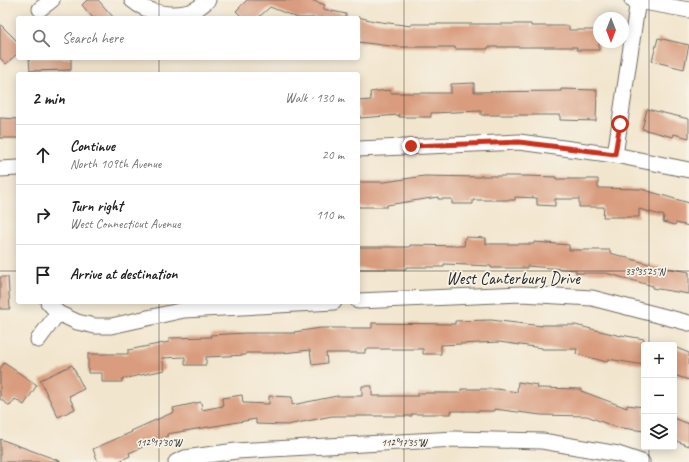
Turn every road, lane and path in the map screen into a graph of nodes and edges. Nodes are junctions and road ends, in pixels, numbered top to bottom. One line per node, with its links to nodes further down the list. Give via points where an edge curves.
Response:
1 (52, 0): 5 (street)
2 (132, 0): 3 (street, via 150,11 168,14 191,11)
3 (208, 0)
4 (636, 0): 6 (street); 8 (street)
5 (40, 9)
6 (689, 10)
7 (360, 149): 8 (street, via 519,142)
8 (615, 154): 11 (street)
9 (0, 168): 10 (street)
10 (16, 168)
11 (689, 170)
12 (360, 301): 16 (street, West Canterbury Drive, via 522,294 592,298)
13 (50, 304): 15 (street)
14 (296, 304): 15 (street, via 184,310 111,326 77,322)
15 (58, 313): 17 (street)
16 (689, 323)
17 (38, 340)
18 (176, 462): 19 (street, via 185,458 236,451 455,439 542,441 618,454)
19 (642, 462)

